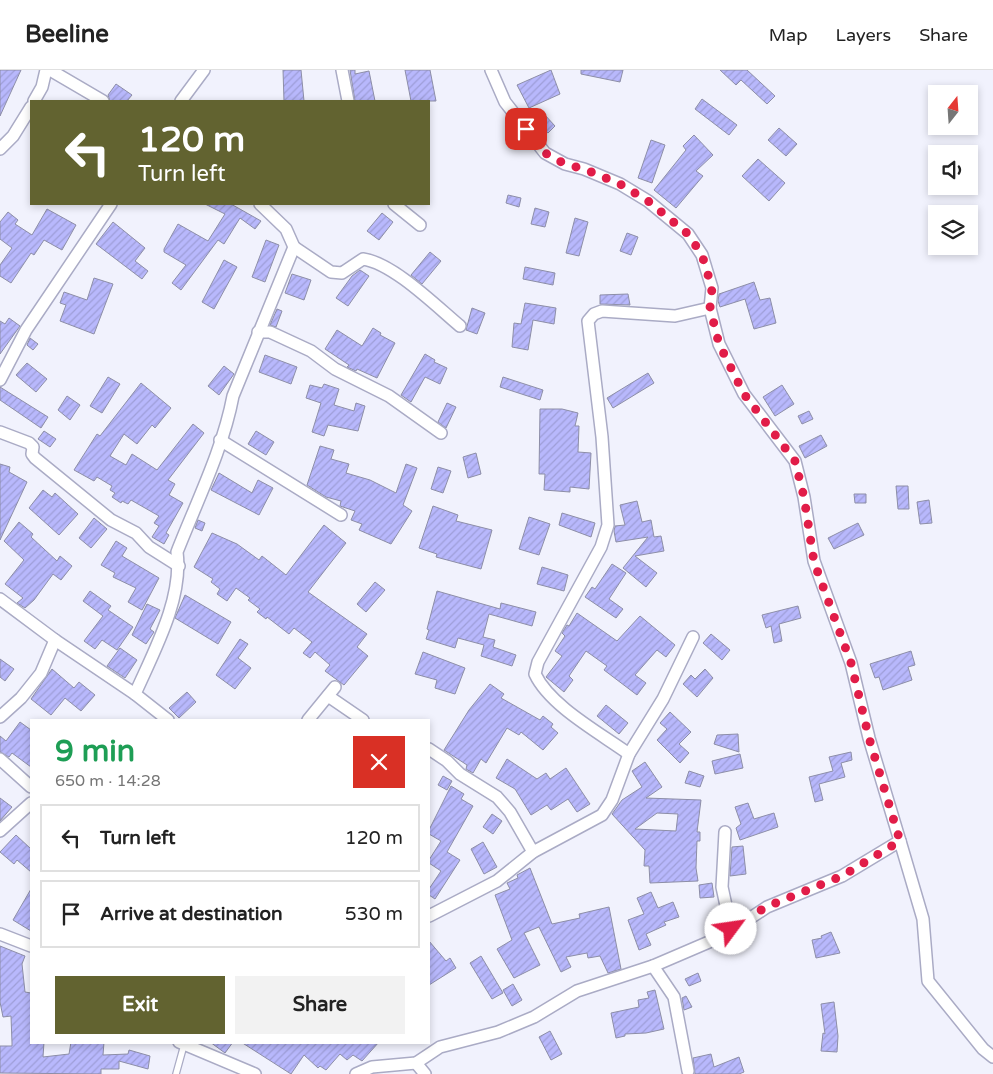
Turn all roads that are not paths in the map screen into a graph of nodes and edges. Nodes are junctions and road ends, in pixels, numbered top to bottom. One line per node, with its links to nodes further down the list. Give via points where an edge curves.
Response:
1 (46, 70): 6 (street)
2 (50, 70): 7 (street)
3 (204, 70): 8 (street)
4 (342, 70): 9 (street)
5 (490, 70): 17 (street, via 505,102 545,153 565,164 620,184 648,201 688,234 702,255 712,288)
6 (35, 100)
7 (101, 100)
8 (182, 100)
9 (348, 100)
10 (30, 109): 11 (street, via 13,136)
11 (0, 149)
12 (110, 205): 20 (street, via 26,330)
13 (261, 205): 16 (street, via 286,229)
14 (395, 205): 15 (street)
15 (420, 225)
16 (294, 247): 18 (street, via 331,272 342,273 363,259 372,260 397,274); 19 (street)
17 (710, 308): 35 (street, via 674,316 602,311 588,321 602,437 608,525 601,547 538,662 535,674 540,684 582,723); 41 (street, via 719,344 744,394 795,461 814,562 851,663 869,738)
18 (460, 326)
19 (258, 332): 22 (street, via 270,332 311,352 334,369 389,396); 23 (street)
20 (0, 380)
21 (0, 432): 25 (street, via 29,443 33,447 34,458 111,520 136,533 149,547)
22 (441, 433)
23 (220, 440): 24 (street); 25 (street, via 177,552)
24 (341, 515)
25 (179, 566): 29 (street, via 169,612)
26 (0, 599): 28 (street)
27 (693, 637): 35 (street, via 663,699)
28 (54, 640): 29 (street); 30 (street, via 41,673)
29 (135, 694): 31 (street)
30 (0, 717)
31 (167, 719)
32 (309, 719): 33 (street, via 332,692)
33 (362, 719)
34 (430, 750): 42 (street, via 447,760 460,774 497,797 510,812)
35 (629, 754): 42 (street, via 612,800 602,815)
36 (0, 759): 37 (street)
37 (30, 786)
38 (30, 804): 39 (street)
39 (0, 831)
40 (726, 832): 44 (street, via 722,887)
41 (900, 841): 44 (street, via 842,876 766,907); 51 (street, via 923,920 928,981)
42 (533, 852): 43 (street, via 497,881)
43 (430, 915)
44 (731, 929): 47 (street, via 723,936)
45 (0, 934): 46 (street)
46 (30, 946)
47 (653, 966): 52 (street, via 577,990 534,1017 498,1032 440,1047); 53 (street, via 674,997)
48 (181, 1044): 50 (street); 54 (lane)
49 (207, 1044): 50 (street)
50 (202, 1054): 55 (street)
51 (993, 1057)
52 (416, 1063): 56 (street, via 372,1067); 57 (street)
53 (688, 1071)
54 (176, 1074)
55 (255, 1074)
56 (356, 1074)
57 (425, 1074)

